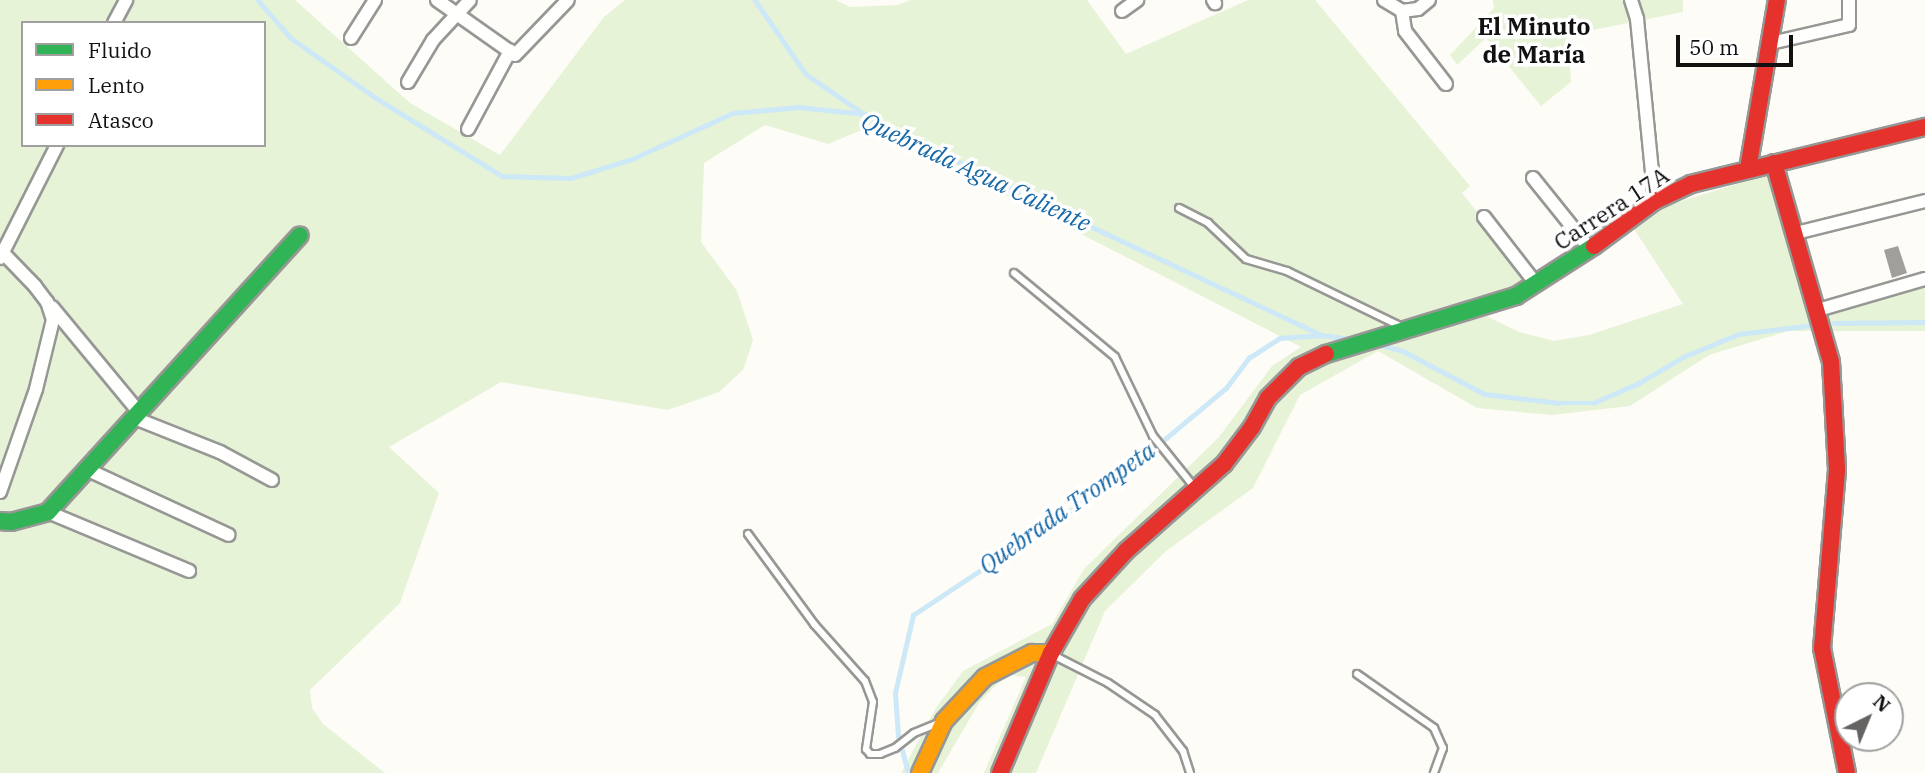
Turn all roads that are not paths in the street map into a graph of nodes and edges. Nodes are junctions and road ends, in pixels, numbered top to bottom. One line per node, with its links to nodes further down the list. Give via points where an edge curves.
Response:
1 (127, 0): 15 (street)
2 (375, 0): 16 (street)
3 (436, 0): 14 (street)
4 (470, 0): 14 (street)
5 (568, 0): 18 (street)
6 (1137, 0): 12 (street)
7 (1384, 0): 13 (street)
8 (1429, 0): 13 (street, via 1418,9)
9 (1631, 0): 27 (street, via 1637,19)
10 (1777, 0): 17 (street)
11 (1849, 0): 17 (street, via 1849,25)
12 (1122, 11)
13 (1402, 11): 20 (street, via 1405,31)
14 (456, 14): 18 (street); 19 (street, via 433,40)
15 (115, 21)
16 (351, 38)
17 (1771, 43): 25 (street)
18 (513, 53): 22 (street)
19 (408, 82)
20 (1446, 84)
21 (1925, 127): 24 (street, Carrera 17A)
22 (468, 129)
23 (56, 147): 34 (street)
24 (1774, 163): 25 (street, Carrera 17A); 31 (street)
25 (1748, 169): 27 (street, Carrera 17A, via 1691,184)
26 (1533, 178): 33 (street)
27 (1655, 201): 33 (street, Carrera 17A)
28 (1925, 201): 31 (street)
29 (1179, 208): 40 (lane, via 1208,223 1246,259 1287,271)
30 (1484, 217): 37 (street)
31 (1796, 233): 39 (street)
32 (300, 235): 41 (street)
33 (1590, 249): 37 (street, Carrera 17A)
34 (2, 256): 38 (street)
35 (1014, 273): 44 (lane, via 1115,357 1153,436)
36 (1925, 279): 39 (street)
37 (1537, 285): 40 (street, Carrera 17A, via 1516,296)
38 (47, 302): 41 (street); 45 (street, via 53,320 36,389)
39 (1818, 310): 58 (street, via 1831,362 1837,470 1822,648)
40 (1407, 329): 44 (street, Carrera 17A, via 1331,352 1299,367 1277,387 1239,446)
41 (135, 414): 42 (street); 43 (street)
42 (86, 469): 46 (street); 49 (street)
43 (272, 480)
44 (1196, 490): 51 (street, Carrera 17A, via 1100,578 1082,599)
45 (0, 492)
46 (48, 512): 47 (street); 50 (street)
47 (0, 521)
48 (748, 534): 53 (lane, via 814,624 865,681 873,702 866,749 870,754 895,748 914,733)
49 (229, 535)
50 (189, 571)
51 (1051, 653): 53 (street, via 1032,653 985,677); 55 (street, Carrera 17A); 56 (lane, via 1155,715 1183,751)
52 (1357, 674): 57 (lane, via 1434,728 1443,748)
53 (944, 721): 54 (street)
54 (920, 773)
55 (1000, 773)
56 (1190, 773)
57 (1434, 773)
58 (1847, 773)

